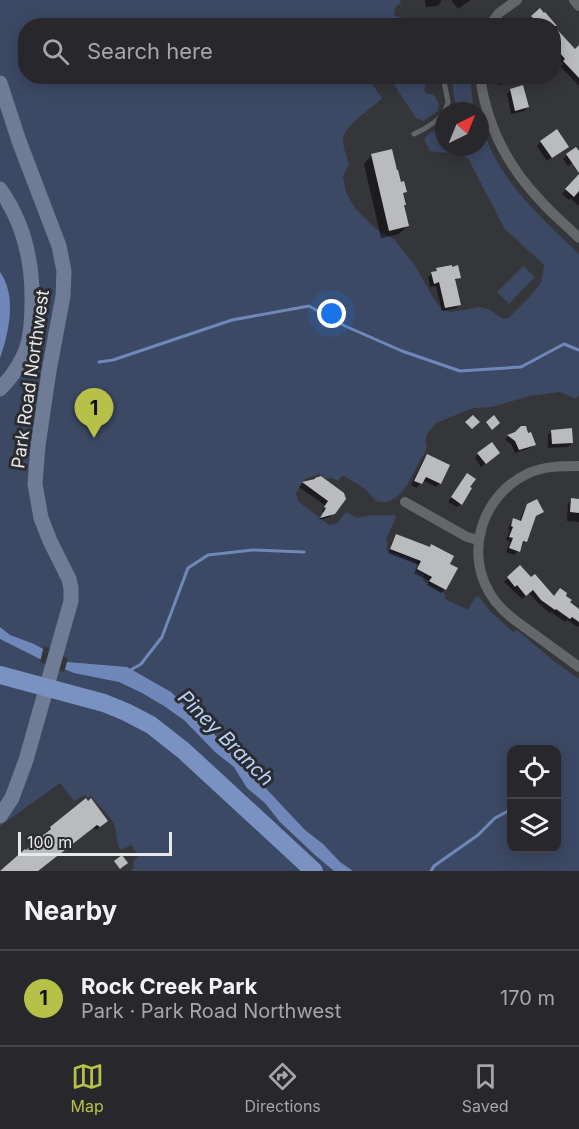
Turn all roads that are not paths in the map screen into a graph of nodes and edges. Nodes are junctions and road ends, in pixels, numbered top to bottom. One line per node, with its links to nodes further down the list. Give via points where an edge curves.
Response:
1 (517, 0): 4 (street)
2 (574, 0): 3 (street)
3 (579, 6)
4 (495, 18)
5 (0, 83): 19 (street, Park Road Northwest, via 59,246 64,272 35,484 41,518 71,588 71,601 26,760 12,798)
6 (445, 84): 8 (lane)
7 (481, 84): 12 (street, via 490,122 512,165 538,198)
8 (448, 102)
9 (435, 122): 10 (lane)
10 (414, 134)
11 (0, 189): 13 (street, via 24,239 32,297 26,350)
12 (579, 238)
13 (0, 389)
14 (579, 466): 16 (street, via 539,470 511,484 491,506)
15 (405, 502): 16 (street)
16 (478, 540): 17 (street, via 482,575 496,602 515,621)
17 (579, 667)
18 (0, 675): 20 (main road, via 104,704 151,725)
19 (0, 816)
20 (314, 871)

